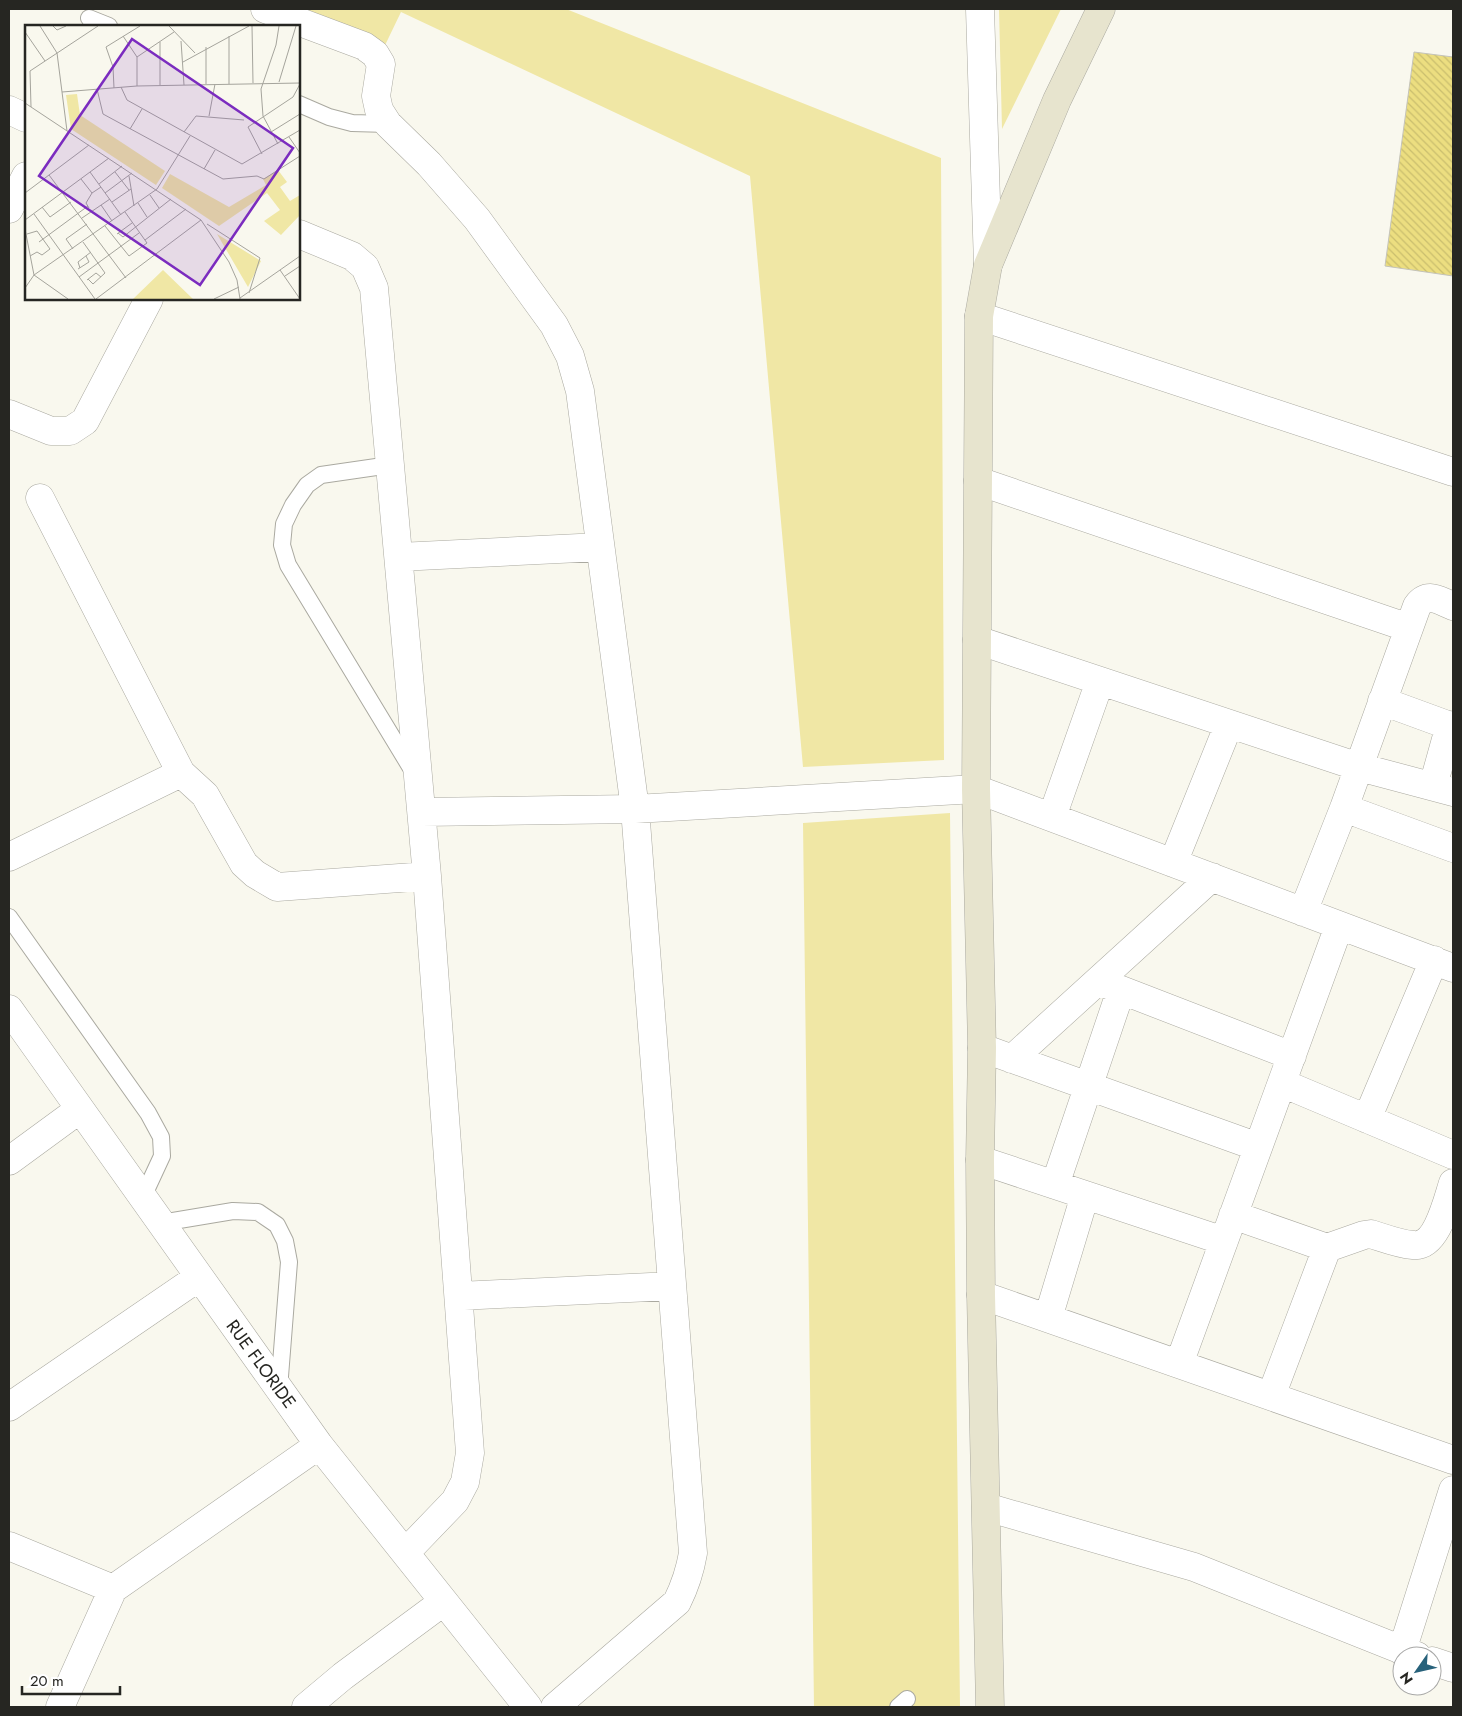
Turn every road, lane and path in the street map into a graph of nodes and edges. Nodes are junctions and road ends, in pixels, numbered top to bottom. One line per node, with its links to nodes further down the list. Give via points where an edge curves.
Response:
1 (265, 9): 9 (street, via 364,46 375,54 381,64 376,96 379,110)
2 (980, 9): 13 (street)
3 (1101, 9): 13 (street, via 1057,100)
4 (89, 18): 5 (lane)
5 (106, 25)
6 (300, 104): 9 (lane, via 352,123)
7 (9, 110): 8 (street)
8 (25, 118)
9 (388, 124): 21 (street, via 429,164 477,219 554,325 570,356 580,391)
10 (25, 178): 11 (street)
11 (9, 209)
12 (300, 234): 17 (street, via 352,256 365,268 374,288)
13 (988, 265): 15 (street)
14 (148, 300): 16 (street, via 85,421 70,431 50,431)
15 (979, 316): 18 (street); 19 (street)
16 (9, 414)
17 (390, 465): 22 (street); 32 (lane, via 321,475 307,485 284,524 282,545 288,565)
18 (1453, 472)
19 (978, 481): 24 (street); 25 (street)
20 (40, 498): 31 (street)
21 (600, 548): 22 (street); 36 (street)
22 (399, 557): 32 (street)
23 (1453, 606): 24 (street, via 1430,597 1424,598 1417,606)
24 (1409, 628): 27 (street)
25 (977, 640): 26 (street); 34 (street)
26 (1100, 681): 28 (street); 38 (street)
27 (1382, 702): 29 (street); 30 (street)
28 (1228, 724): 30 (street); 41 (street)
29 (1451, 726): 33 (street)
30 (1359, 767): 33 (street); 35 (street)
31 (181, 773): 40 (street); 42 (street, via 205,795 244,864 277,887)
32 (418, 779): 37 (street)
33 (1443, 789)
34 (976, 790): 36 (street); 38 (street); 50 (street)
35 (1344, 808): 39 (street); 44 (street)
36 (635, 809): 37 (street); 71 (street)
37 (422, 812): 42 (street)
38 (1052, 817): 41 (street)
39 (1453, 848)
40 (9, 857)
41 (1173, 863): 43 (street)
42 (427, 876): 73 (street)
43 (1212, 878): 44 (street); 48 (street)
44 (1304, 912): 46 (street)
45 (9, 917): 64 (lane, via 148,1113 161,1137 162,1156)
46 (1339, 926): 47 (street); 51 (street)
47 (1443, 964): 56 (street)
48 (1110, 986): 51 (street); 52 (street); 54 (street)
49 (9, 1009): 55 (street, RUE FLORIDE)
50 (982, 1048): 52 (street); 59 (street)
51 (1292, 1056): 53 (street)
52 (1012, 1060): 54 (street)
53 (1282, 1083): 56 (street); 57 (street)
54 (1088, 1087): 57 (street); 62 (street)
55 (80, 1109): 60 (street); 64 (street, RUE FLORIDE)
56 (1367, 1119): 58 (street)
57 (1258, 1147): 66 (street)
58 (1453, 1155)
59 (980, 1160): 62 (street); 72 (street)
60 (9, 1161)
61 (1453, 1184): 65 (street)
62 (1055, 1185): 63 (street)
63 (1085, 1195): 68 (street); 74 (street)
64 (143, 1198): 67 (street, RUE FLORIDE)
65 (1448, 1214): 69 (street, via 1428,1240 1415,1246 1371,1234)
66 (1234, 1215): 68 (street); 69 (street)
67 (161, 1223): 70 (street, RUE FLORIDE); 76 (lane, via 233,1211 258,1212 277,1225 285,1241 289,1262)
68 (1224, 1241): 75 (street)
69 (1327, 1248): 77 (street)
70 (199, 1277): 76 (street, RUE FLORIDE); 78 (street)
71 (672, 1286): 73 (street); 92 (street, via 693,1553 690,1572 677,1602)
72 (981, 1295): 74 (street); 82 (street)
73 (459, 1296): 84 (street, via 470,1453 465,1482 455,1501)
74 (1048, 1318): 75 (street)
75 (1179, 1364): 77 (street)
76 (279, 1389): 79 (street, RUE FLORIDE)
77 (1270, 1396): 80 (street)
78 (9, 1407)
79 (319, 1445): 84 (street, RUE FLORIDE); 85 (street)
80 (1453, 1460)
81 (1453, 1490): 87 (street)
82 (986, 1507): 88 (street, via 1194,1567); 93 (street)
83 (9, 1546): 85 (street)
84 (405, 1553): 86 (street, RUE FLORIDE)
85 (113, 1589): 89 (street)
86 (444, 1602): 90 (street); 91 (street, RUE FLORIDE)
87 (1411, 1646)
88 (1392, 1647)
89 (60, 1707)
90 (306, 1707)
91 (528, 1707)
92 (555, 1707)
93 (990, 1707)

